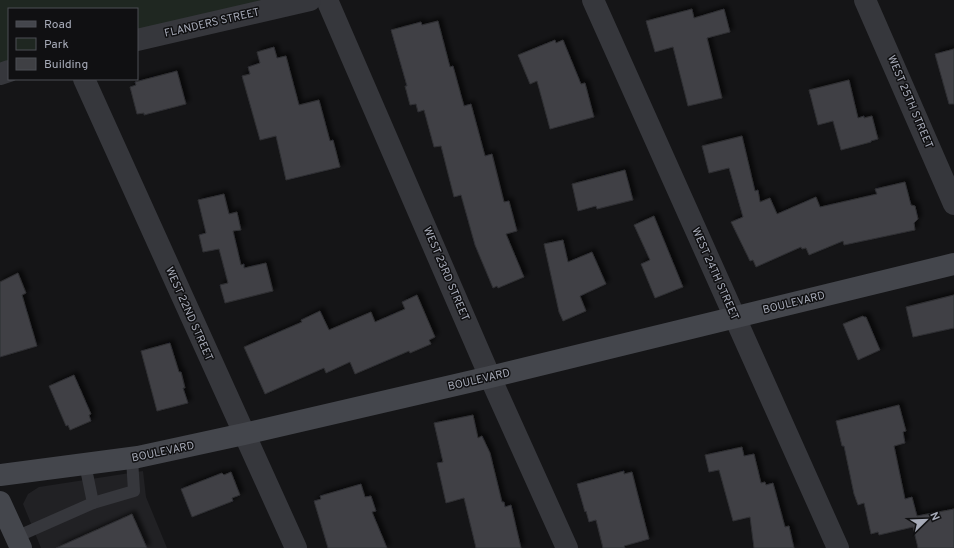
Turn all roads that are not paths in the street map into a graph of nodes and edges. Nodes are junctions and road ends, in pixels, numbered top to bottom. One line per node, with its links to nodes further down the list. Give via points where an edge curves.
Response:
1 (310, 0): 5 (street, FLANDERS STREET)
2 (327, 0): 10 (street, WEST 23RD STREET)
3 (593, 0): 9 (street, WEST 24TH STREET)
4 (865, 0): 7 (street, WEST 25TH STREET)
5 (138, 40)
6 (84, 80): 11 (street, WEST 22ND STREET)
7 (954, 204)
8 (954, 264): 9 (main road, BOULEVARD)
9 (735, 318): 10 (main road, BOULEVARD); 20 (street, WEST 24TH STREET)
10 (490, 377): 11 (main road, BOULEVARD); 19 (street, WEST 23RD STREET)
11 (244, 434): 12 (main road, BOULEVARD); 18 (street, WEST 22ND STREET)
12 (132, 458): 13 (main road, BOULEVARD); 16 (lane, via 134,491)
13 (85, 464): 14 (main road, BOULEVARD); 16 (lane)
14 (0, 475)
15 (0, 502): 17 (main road)
16 (93, 503): 17 (lane)
17 (18, 542)
18 (296, 548)
19 (567, 548)
20 (838, 548)

